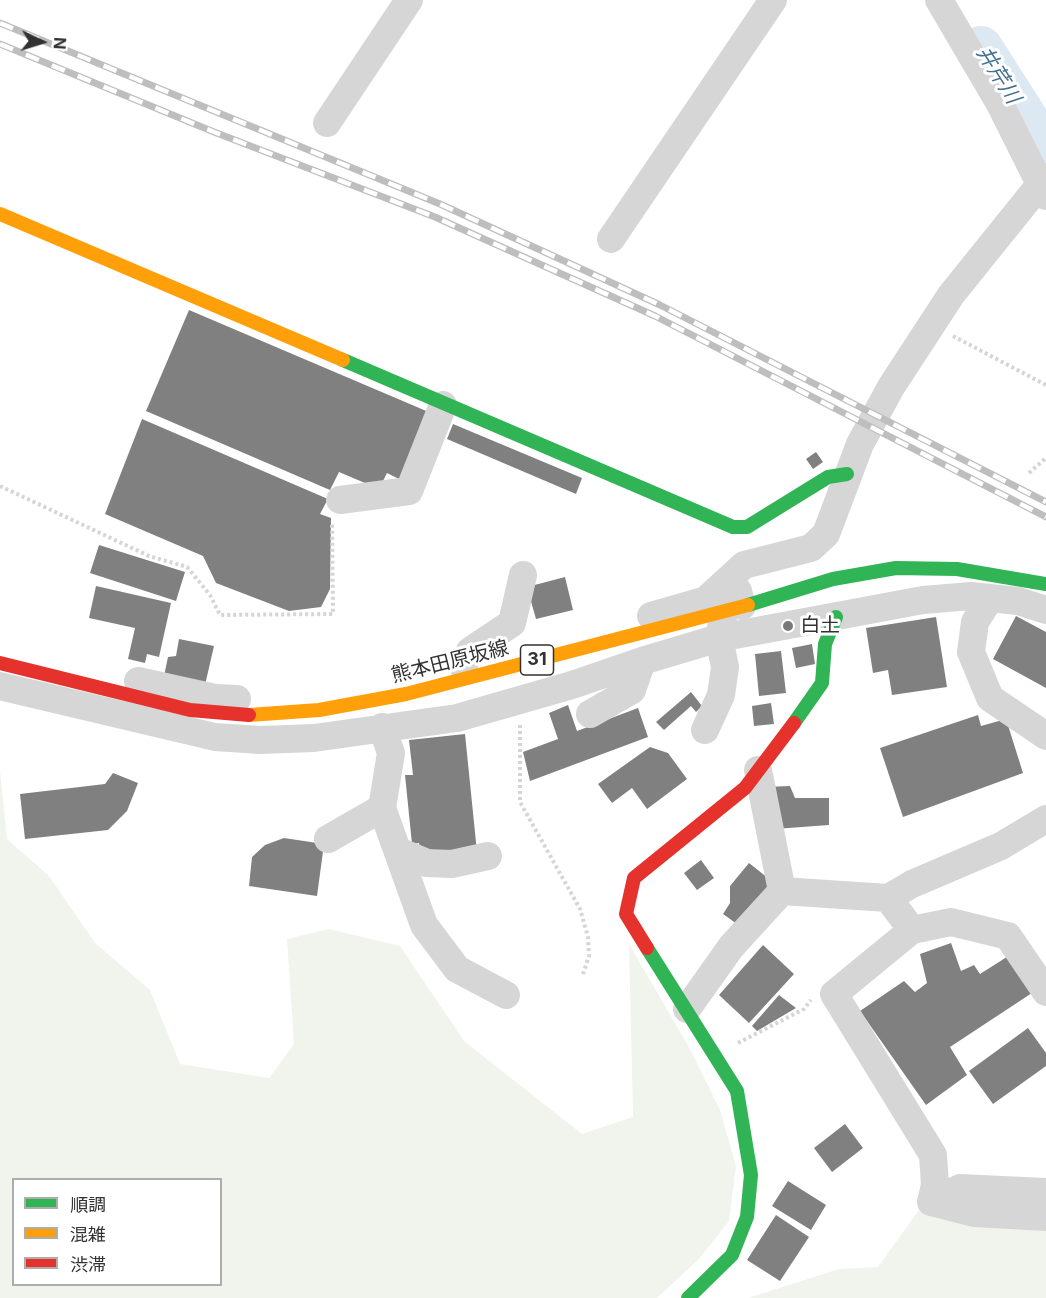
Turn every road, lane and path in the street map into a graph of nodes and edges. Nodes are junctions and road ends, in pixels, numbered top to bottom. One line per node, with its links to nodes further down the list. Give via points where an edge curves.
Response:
1 (409, 0): 4 (street)
2 (773, 0): 7 (street)
3 (939, 0): 5 (street)
4 (327, 123)
5 (1044, 186): 8 (street, via 951,295)
6 (0, 214): 10 (street)
7 (611, 239)
8 (932, 323): 9 (path); 13 (street, via 869,424)
9 (1046, 385)
10 (443, 405): 13 (street, via 733,527 747,527 828,477); 15 (street, via 409,491)
11 (1046, 458): 12 (path)
12 (1029, 473)
13 (847, 474): 20 (street, via 826,534 811,548 744,566)
14 (0, 486): 15 (path, via 149,556 187,567 210,595 220,615 333,614 332,514)
15 (340, 500)
16 (523, 575): 24 (street, via 512,623 470,651)
17 (1046, 584): 20 (street, 熊本田原坂線 / 31, via 957,569 896,568 833,579)
18 (990, 598): 19 (street); 21 (street, via 922,600); 30 (street, via 975,622 971,652 990,698)
19 (1046, 610)
20 (723, 614): 21 (street); 23 (street); 24 (street); 25 (street, 熊本田原坂線 / 31, via 406,694 319,710 258,716 190,711); 29 (street, via 725,667 721,695)
21 (836, 616): 31 (street, via 825,644 822,683)
22 (0, 647): 24 (street, via 143,683 237,699 332,696)
23 (642, 662): 26 (street); 27 (street, via 632,690)
24 (463, 666)
25 (8, 681): 28 (street, via 215,736 260,740 314,738)
26 (519, 700): 28 (street, via 457,718); 40 (path, via 520,802 580,909 589,956)
27 (590, 714)
28 (382, 727): 32 (street, via 391,753)
29 (705, 730)
30 (1046, 736)
31 (758, 770): 37 (street); 43 (street, via 745,788 634,878 626,914)
32 (382, 808): 34 (street); 35 (street)
33 (1046, 819): 38 (street, via 1001,846)
34 (328, 839)
35 (398, 851): 36 (street, via 427,863 452,864); 42 (street, via 424,925 457,969)
36 (488, 856)
37 (782, 891): 38 (street); 43 (street, via 731,947)
38 (888, 898): 39 (street)
39 (912, 930): 41 (street, via 951,922 1008,936); 47 (street, via 834,994 933,1155 935,1185)
40 (582, 977)
41 (1046, 992)
42 (506, 995)
43 (687, 1009): 45 (street)
44 (804, 1009): 45 (path)
45 (716, 1055): 49 (street, via 737,1091 745,1127 751,1175 747,1217 732,1255)
46 (1046, 1192): 47 (street, via 960,1188)
47 (931, 1202): 48 (street, via 974,1213)
48 (1046, 1217)
49 (688, 1298)

